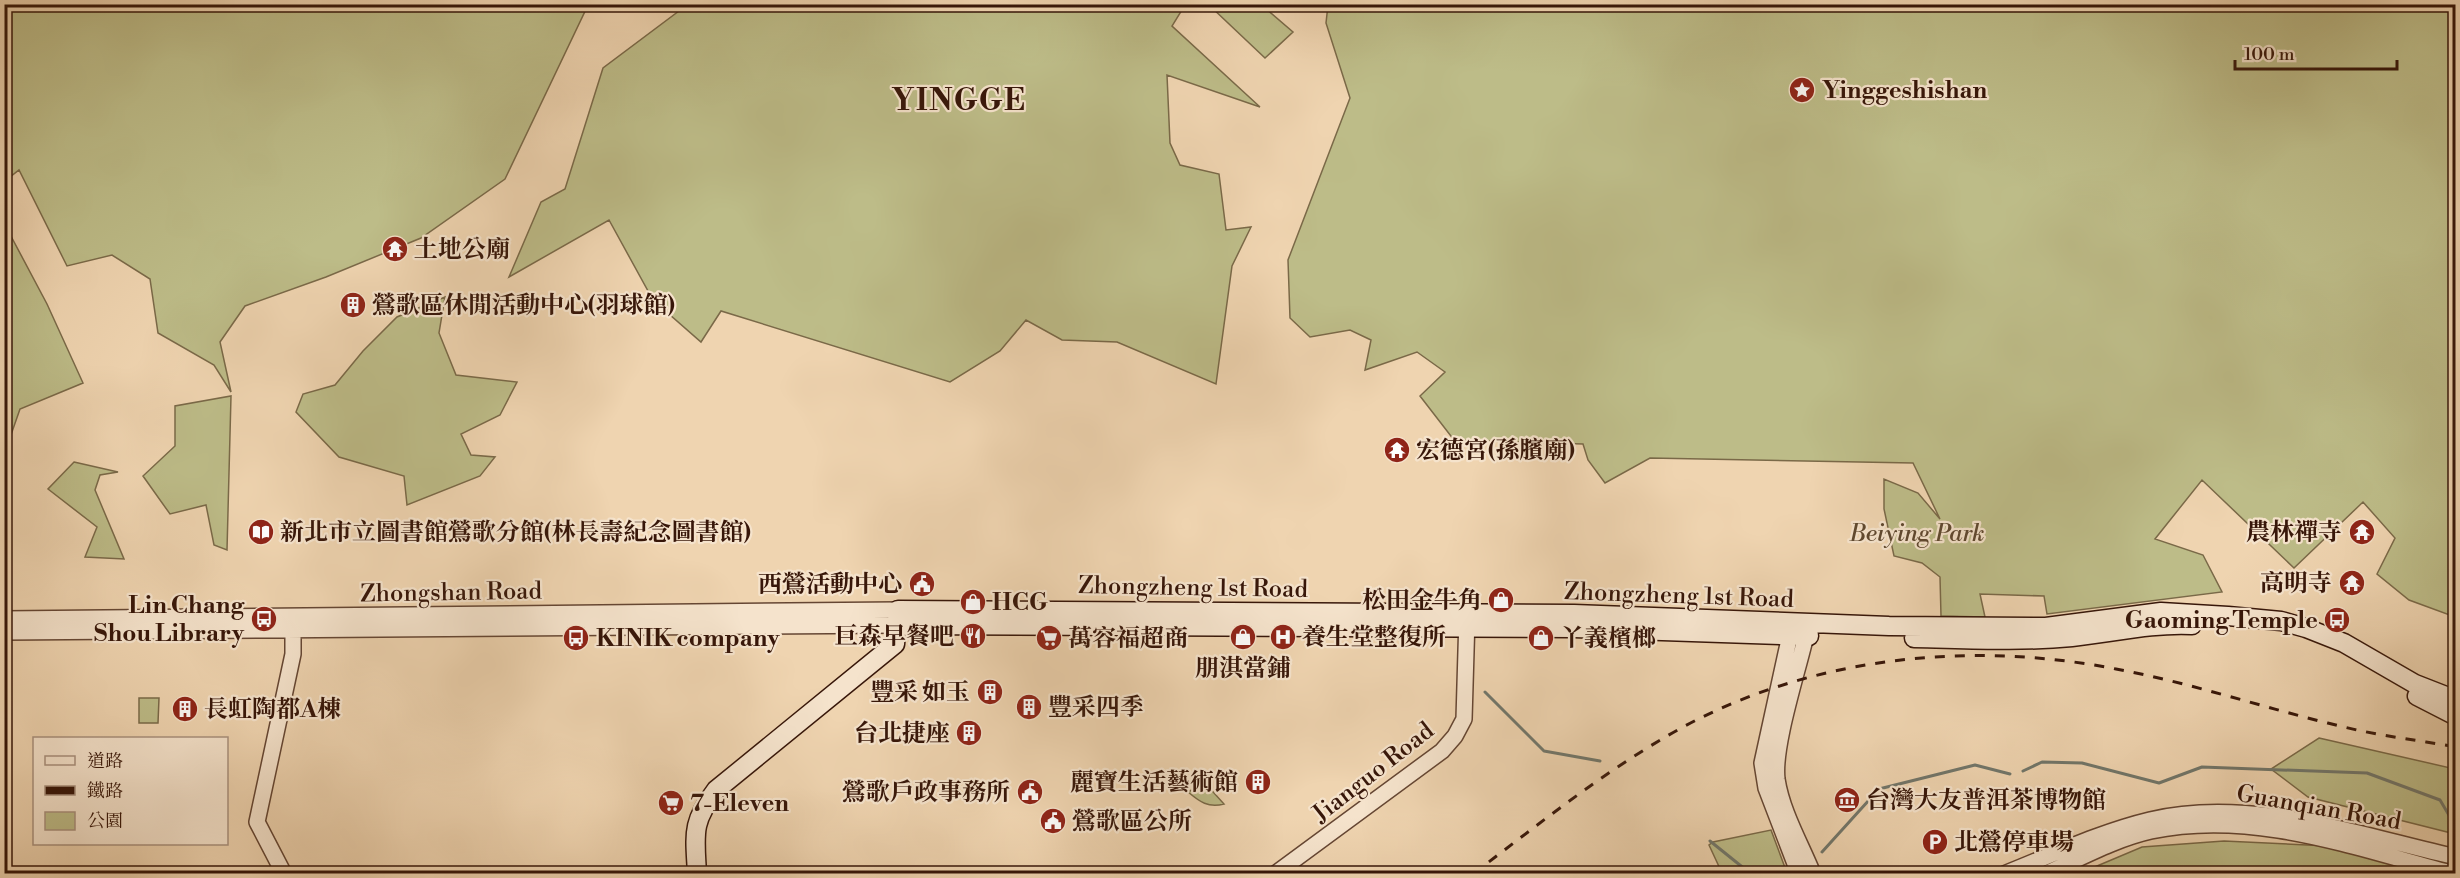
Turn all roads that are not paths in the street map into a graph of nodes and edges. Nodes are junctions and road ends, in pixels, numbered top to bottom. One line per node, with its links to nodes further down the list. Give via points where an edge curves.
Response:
1 (310, 617): 2 (street, Zhongshan Road); 5 (street, Zhongshan Road); 6 (street)
2 (897, 617): 4 (main road, Zhongzheng 1st Road); 6 (street, Zhongshan Road); 13 (main road, via 895,644 716,790 694,830)
3 (4, 619): 5 (street, Zhongshan Road)
4 (1467, 621): 7 (main road, Zhongzheng 1st Road, via 1574,628); 14 (street, Jianguo Road, via 1464,719 1455,736 1442,751)
5 (49, 625): 6 (street, Zhongshan Road); 8 (street, Zhongshan Road)
6 (293, 629): 12 (street, via 292,654 256,822)
7 (1799, 631): 9 (main road, Zhongzheng 1st Road, via 2046,627 2161,612 2281,621 2344,643 2415,684); 10 (main road, Zhongzheng 1st Road, via 2022,641 2173,624 2279,632 2350,658); 15 (street, via 1761,763 1766,788); 16 (street, via 1777,770 1781,797)
8 (4, 632)
9 (2456, 700)
10 (2456, 716)
11 (2456, 857): 17 (street, Guanqian Road, via 2292,819 2222,812 2151,819)
12 (284, 873)
13 (697, 873)
14 (1275, 873)
15 (1799, 873)
16 (1813, 873)
17 (2004, 873)
18 (2045, 873): 19 (street, Guanqian Road, via 2151,831 2222,824 2288,831)
19 (2455, 873)

